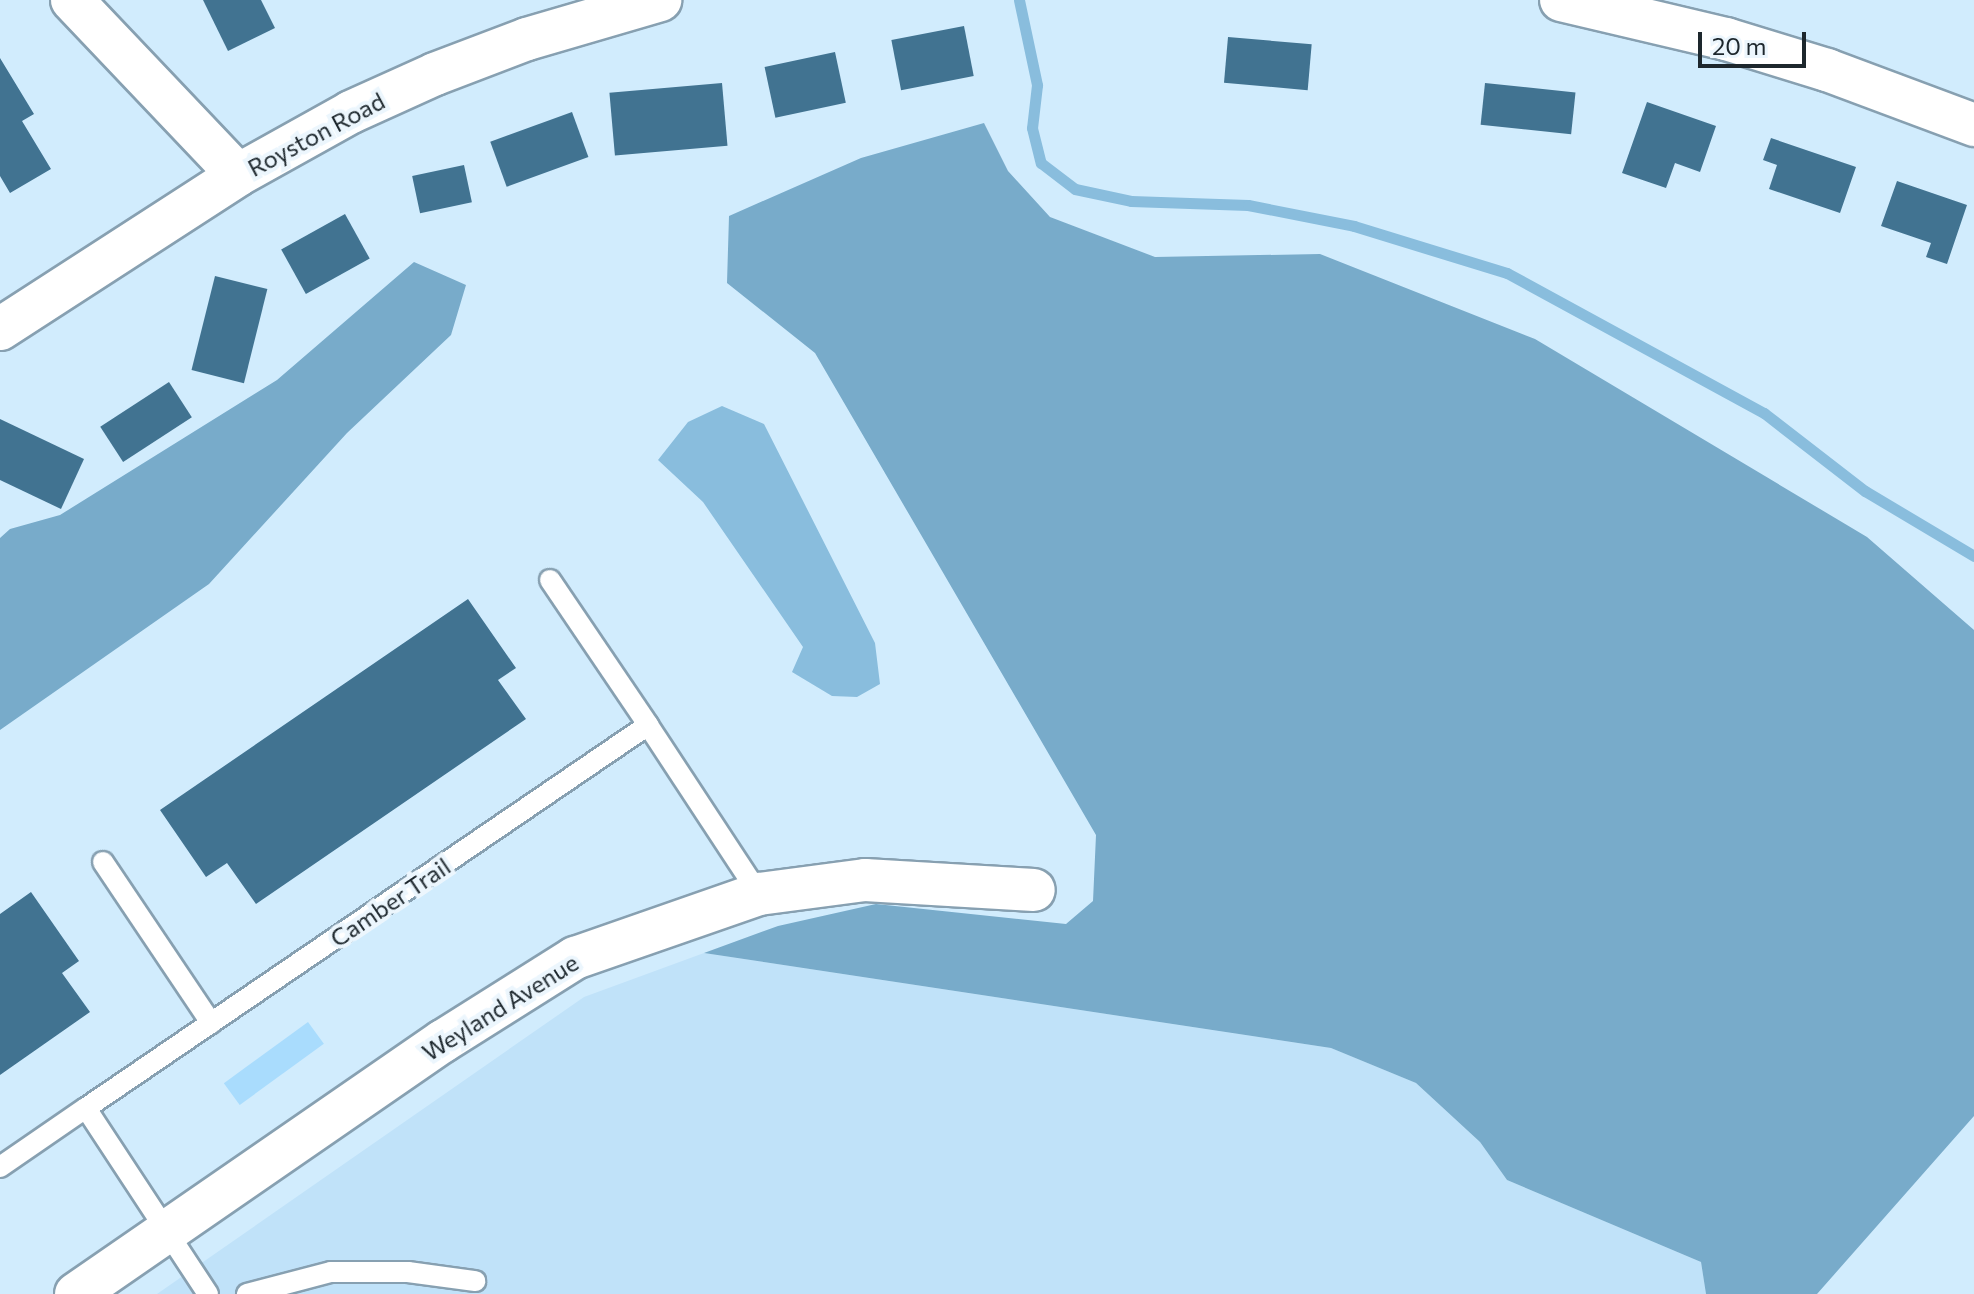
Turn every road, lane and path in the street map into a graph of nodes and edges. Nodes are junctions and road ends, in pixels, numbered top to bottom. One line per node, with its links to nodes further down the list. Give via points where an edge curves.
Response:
1 (72, 0): 5 (street)
2 (660, 0): 5 (street, Royston Road, via 602,14 435,74 351,112)
3 (1561, 0): 4 (street, via 1740,43)
4 (1974, 125)
5 (238, 175): 6 (street, Royston Road)
6 (0, 329)
7 (550, 580): 8 (lane)
8 (648, 725): 11 (lane); 12 (lane, Camber Trail)
9 (103, 862): 12 (lane)
10 (1034, 890): 11 (street, Weyland Avenue, via 865,880)
11 (759, 894): 15 (street, Weyland Avenue, via 575,958 443,1041)
12 (211, 1023): 13 (lane, Camber Trail)
13 (86, 1108): 14 (lane, Camber Trail); 15 (lane)
14 (0, 1167)
15 (164, 1232): 17 (street, Weyland Avenue); 18 (lane)
16 (475, 1281): 19 (lane, via 408,1272 331,1272)
17 (76, 1294)
18 (208, 1294)
19 (247, 1294)

